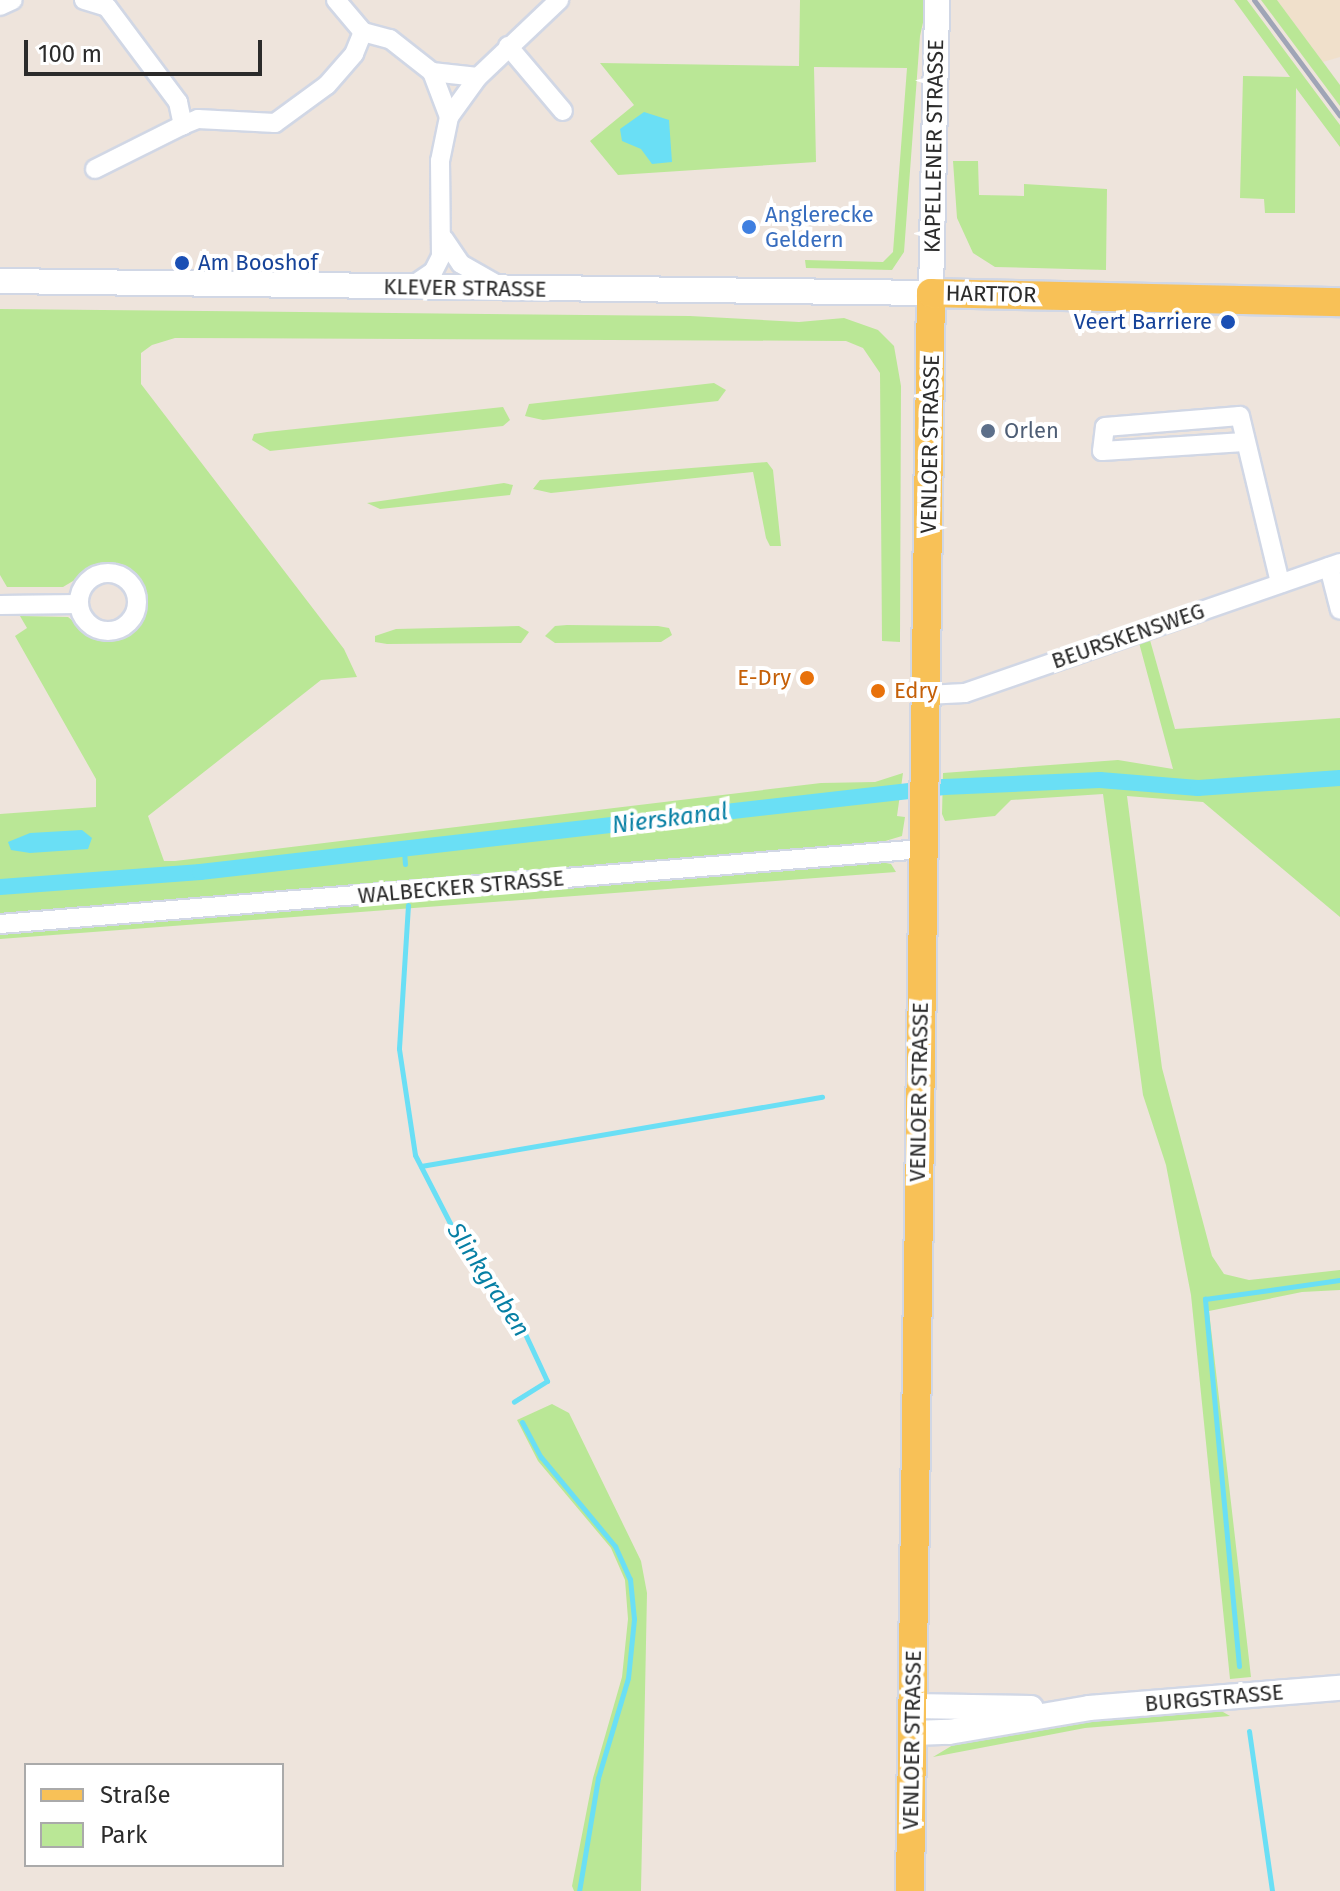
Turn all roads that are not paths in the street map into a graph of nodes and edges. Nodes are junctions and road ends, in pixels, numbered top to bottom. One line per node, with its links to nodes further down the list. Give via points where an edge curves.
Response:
1 (13, 0): 6 (street)
2 (84, 0): 13 (street, via 107,7 178,102)
3 (336, 0): 7 (street)
4 (559, 0): 8 (street)
5 (937, 0): 19 (main road, KAPELLENER STRASSE)
6 (0, 6)
7 (363, 32): 9 (street, via 390,39); 13 (street, via 354,54 327,85 275,123 198,119)
8 (508, 46): 10 (street); 11 (street)
9 (432, 72): 10 (street); 12 (street)
10 (478, 77): 12 (street)
11 (563, 111)
12 (449, 117): 15 (street, via 440,161)
13 (183, 125): 14 (street)
14 (95, 169)
15 (444, 239): 17 (street, via 433,272); 18 (street, via 461,264)
16 (0, 281): 17 (main road, KLEVER STRASSE)
17 (409, 288): 18 (main road, KLEVER STRASSE)
18 (505, 289): 19 (main road, KLEVER STRASSE)
19 (931, 293): 20 (main road, HARTTOR); 27 (main road, VENLOER STRASSE)
20 (1340, 302)
21 (1244, 442): 21 (street, via 1170,448 1102,451 1105,427 1166,420 1240,416); 23 (street)
22 (1334, 565): 23 (street, BEURSKENSWEG); 26 (street, BEURSKENSWEG)
23 (1280, 583): 27 (street, BEURSKENSWEG, via 965,693)
24 (79, 604): 25 (street)
25 (0, 605)
26 (1340, 610)
27 (926, 695): 28 (main road, VENLOER STRASSE)
28 (922, 849): 29 (street, WALBECKER STRASSE); 31 (main road, VENLOER STRASSE)
29 (0, 924)
30 (1340, 1688): 31 (main road, BURGSTRASSE, via 1089,1708 949,1732)
31 (913, 1719): 32 (main road, VENLOER STRASSE)
32 (910, 1891)

